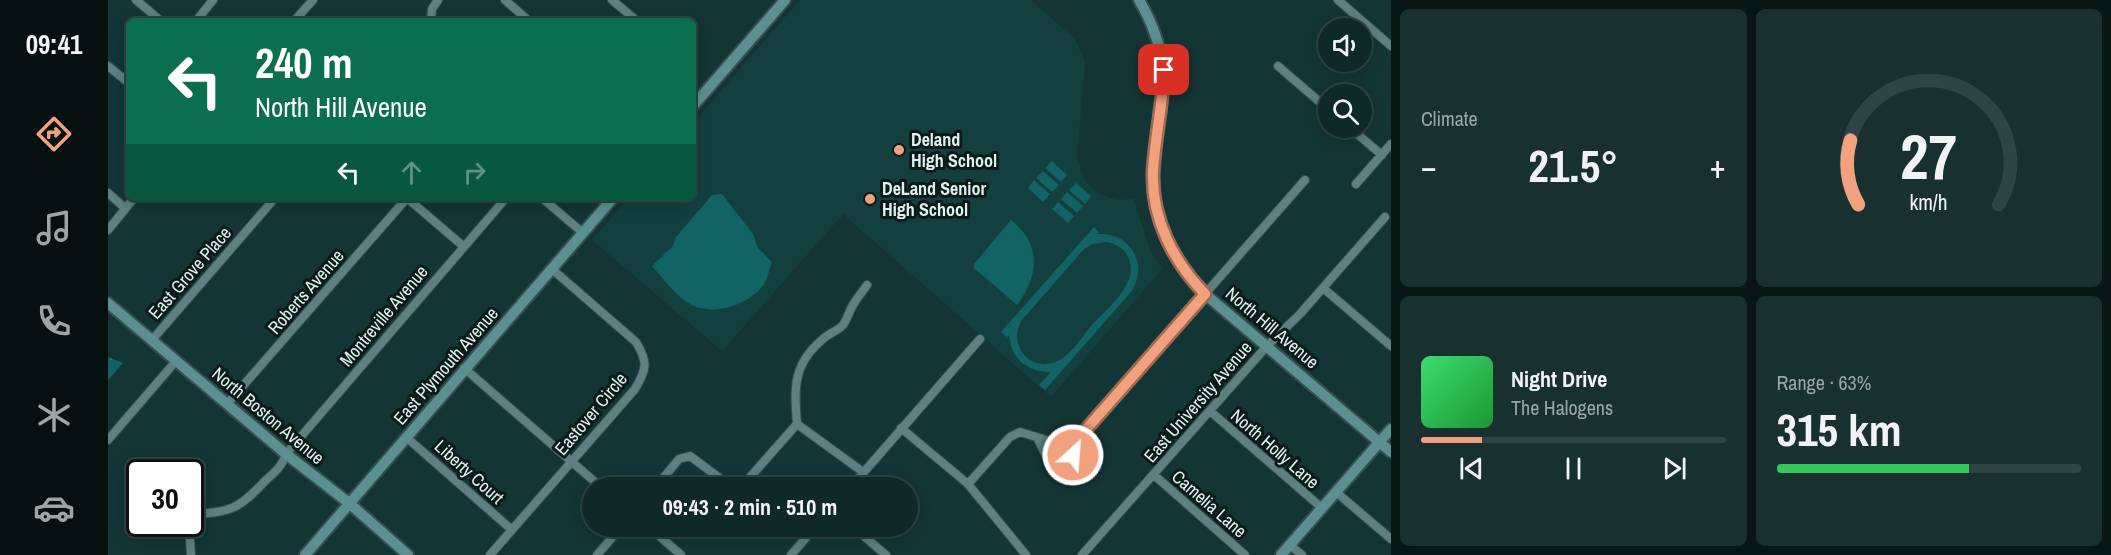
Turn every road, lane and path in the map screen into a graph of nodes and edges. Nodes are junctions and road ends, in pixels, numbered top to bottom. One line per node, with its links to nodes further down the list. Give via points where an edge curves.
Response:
1 (136, 0): 10 (street)
2 (213, 0): 11 (street)
3 (313, 0): 12 (street)
4 (438, 0): 13 (street)
5 (505, 0): 14 (street)
6 (612, 0): 15 (street)
7 (785, 0): 21 (street)
8 (1140, 0): 43 (street, North Hill Avenue, via 1155,31 1164,70 1153,171 1157,206 1170,249)
9 (1338, 0): 16 (street)
10 (157, 18)
11 (198, 18)
12 (300, 18)
13 (431, 18)
14 (526, 18)
15 (633, 18)
16 (1391, 46)
17 (108, 66): 19 (street)
18 (1278, 66): 20 (street)
19 (126, 81)
20 (1318, 101)
21 (696, 103)
22 (1362, 138): 24 (street)
23 (1391, 144): 24 (street)
24 (1382, 155): 26 (street)
25 (1305, 180): 43 (street)
26 (1356, 184)
27 (108, 193): 35 (street)
28 (131, 201): 35 (street)
29 (272, 201): 46 (street, East Grove Place)
30 (404, 201): 51 (street, Roberts Avenue)
31 (410, 201): 39 (street)
32 (503, 201): 39 (street, Montreville Avenue)
33 (546, 201): 38 (street)
34 (610, 201): 38 (street, East Plymouth Avenue)
35 (125, 208): 37 (street)
36 (1385, 217): 42 (street, East University Avenue)
37 (108, 230)
38 (583, 233): 40 (street, East Plymouth Avenue)
39 (463, 246): 62 (street, Montreville Avenue)
40 (553, 270): 50 (street, East Plymouth Avenue); 63 (street, Eastover Circle, via 636,342 645,365 635,389)
41 (867, 285): 53 (street, via 842,326 811,349 802,362 797,375)
42 (1323, 288): 47 (street, East University Avenue); 48 (street)
43 (1205, 294): 47 (street, North Hill Avenue); 59 (street)
44 (108, 303): 46 (street, North Boston Avenue)
45 (980, 339): 54 (street)
46 (152, 340): 49 (street, North Boston Avenue)
47 (1267, 346): 52 (street, East University Avenue); 60 (street, North Hill Avenue)
48 (1391, 346)
49 (176, 361): 51 (street, North Boston Avenue); 58 (street)
50 (464, 368): 56 (street, East Plymouth Avenue); 63 (street)
51 (227, 404): 62 (street, North Boston Avenue)
52 (1210, 411): 65 (street, East University Avenue); 74 (street, North Holly Lane)
53 (797, 424): 64 (street); 69 (street)
54 (901, 428): 64 (street); 71 (street)
55 (1391, 429): 60 (street)
56 (406, 437): 73 (street, East Plymouth Avenue); 76 (street, Liberty Court)
57 (1038, 439): 59 (street); 59 (street, via 1052,468 1059,470 1071,462); 71 (street, via 1020,432 1015,434)
58 (108, 440)
59 (1075, 442)
60 (1380, 442): 61 (street, North Hill Avenue); 72 (street)
61 (1391, 452)
62 (286, 454): 73 (street, North Boston Avenue); 75 (street, Montreville Avenue, via 283,463 246,501 224,512)
63 (571, 462): 66 (street); 76 (street, Eastover Circle)
64 (863, 472): 70 (street)
65 (1154, 475): 93 (street, East University Avenue); 94 (street, Camelia Lane)
66 (589, 477)
67 (664, 477): 68 (street, via 679,459 690,456)
68 (720, 477)
69 (750, 477)
70 (859, 477)
71 (968, 484): 92 (street)
72 (1336, 492): 74 (street); 82 (street)
73 (349, 503): 85 (street, East Plymouth Avenue); 86 (street, North Boston Avenue)
74 (1322, 508): 83 (street)
75 (204, 514)
76 (512, 530): 87 (street, Eastover Circle)
77 (190, 537): 84 (street)
78 (613, 537): 88 (street)
79 (661, 537): 89 (street)
80 (807, 537): 90 (street)
81 (865, 537): 91 (street)
82 (1391, 538)
83 (1290, 544): 95 (street); 96 (street)
84 (191, 555)
85 (304, 555)
86 (408, 555)
87 (490, 555)
88 (597, 555)
89 (681, 555)
90 (791, 555)
91 (886, 555)
92 (1026, 555)
93 (1082, 555)
94 (1245, 555)
95 (1281, 555)
96 (1302, 555)

